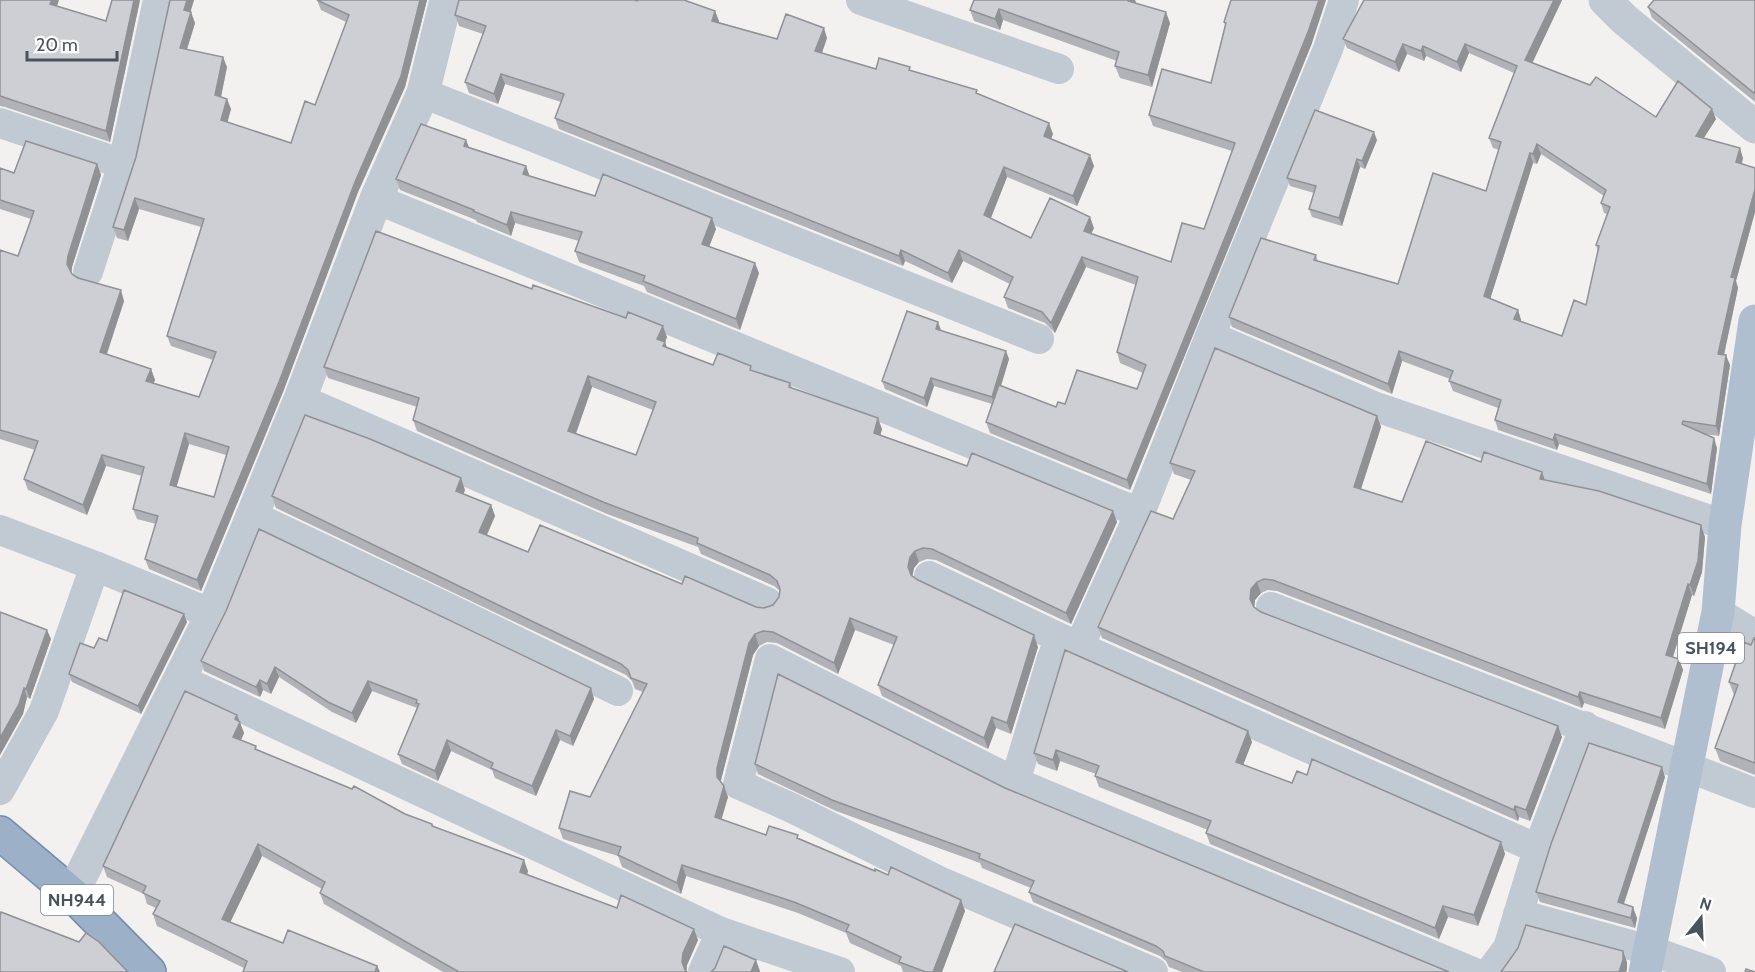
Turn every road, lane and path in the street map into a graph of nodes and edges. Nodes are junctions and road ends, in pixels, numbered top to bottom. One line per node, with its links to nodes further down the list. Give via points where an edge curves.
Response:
1 (158, 0): 10 (street)
2 (446, 0): 7 (street)
3 (861, 0): 6 (street)
4 (1344, 0): 14 (street, via 1328,49)
5 (1605, 0): 9 (street)
6 (1059, 69)
7 (423, 93): 11 (street); 15 (street)
8 (0, 123): 10 (street)
9 (1755, 127)
10 (123, 164): 12 (street)
11 (376, 199): 16 (street); 18 (street)
12 (88, 272)
13 (1755, 321): 17 (main road, SH194)
14 (1210, 336): 18 (street); 20 (street, via 1376,407)
15 (1039, 339)
16 (300, 399): 19 (street); 24 (street)
17 (1749, 403): 20 (main road, SH194)
18 (1140, 513): 29 (street)
19 (253, 516): 27 (street); 31 (street)
20 (1725, 525): 26 (main road, SH194)
21 (0, 530): 22 (street)
22 (95, 566): 27 (street); 35 (street, via 44,711)
23 (928, 576): 29 (street)
24 (767, 602)
25 (1271, 607): 32 (street)
26 (1718, 612): 28 (street); 33 (main road, SH194)
27 (212, 615): 30 (street)
28 (1755, 635)
29 (1070, 643): 34 (street, via 1051,661); 38 (street)
30 (180, 679): 39 (street); 41 (street)
31 (618, 691)
32 (1585, 726): 33 (street); 38 (street)
33 (1687, 766): 36 (street); 42 (main road, SH194)
34 (1015, 782): 46 (street, via 770,658 738,784 939,881); 47 (street)
35 (0, 790)
36 (1755, 793)
37 (0, 833): 39 (highway, NH944)
38 (1538, 849): 40 (street)
39 (72, 894): 43 (highway, NH944)
40 (1518, 914): 42 (street); 48 (street, via 1508,948)
41 (722, 932): 44 (street); 45 (street)
42 (1647, 961): 49 (street)
43 (149, 972)
44 (703, 972)
45 (840, 972)
46 (1153, 972)
47 (1473, 972)
48 (1490, 972)
49 (1712, 972)

